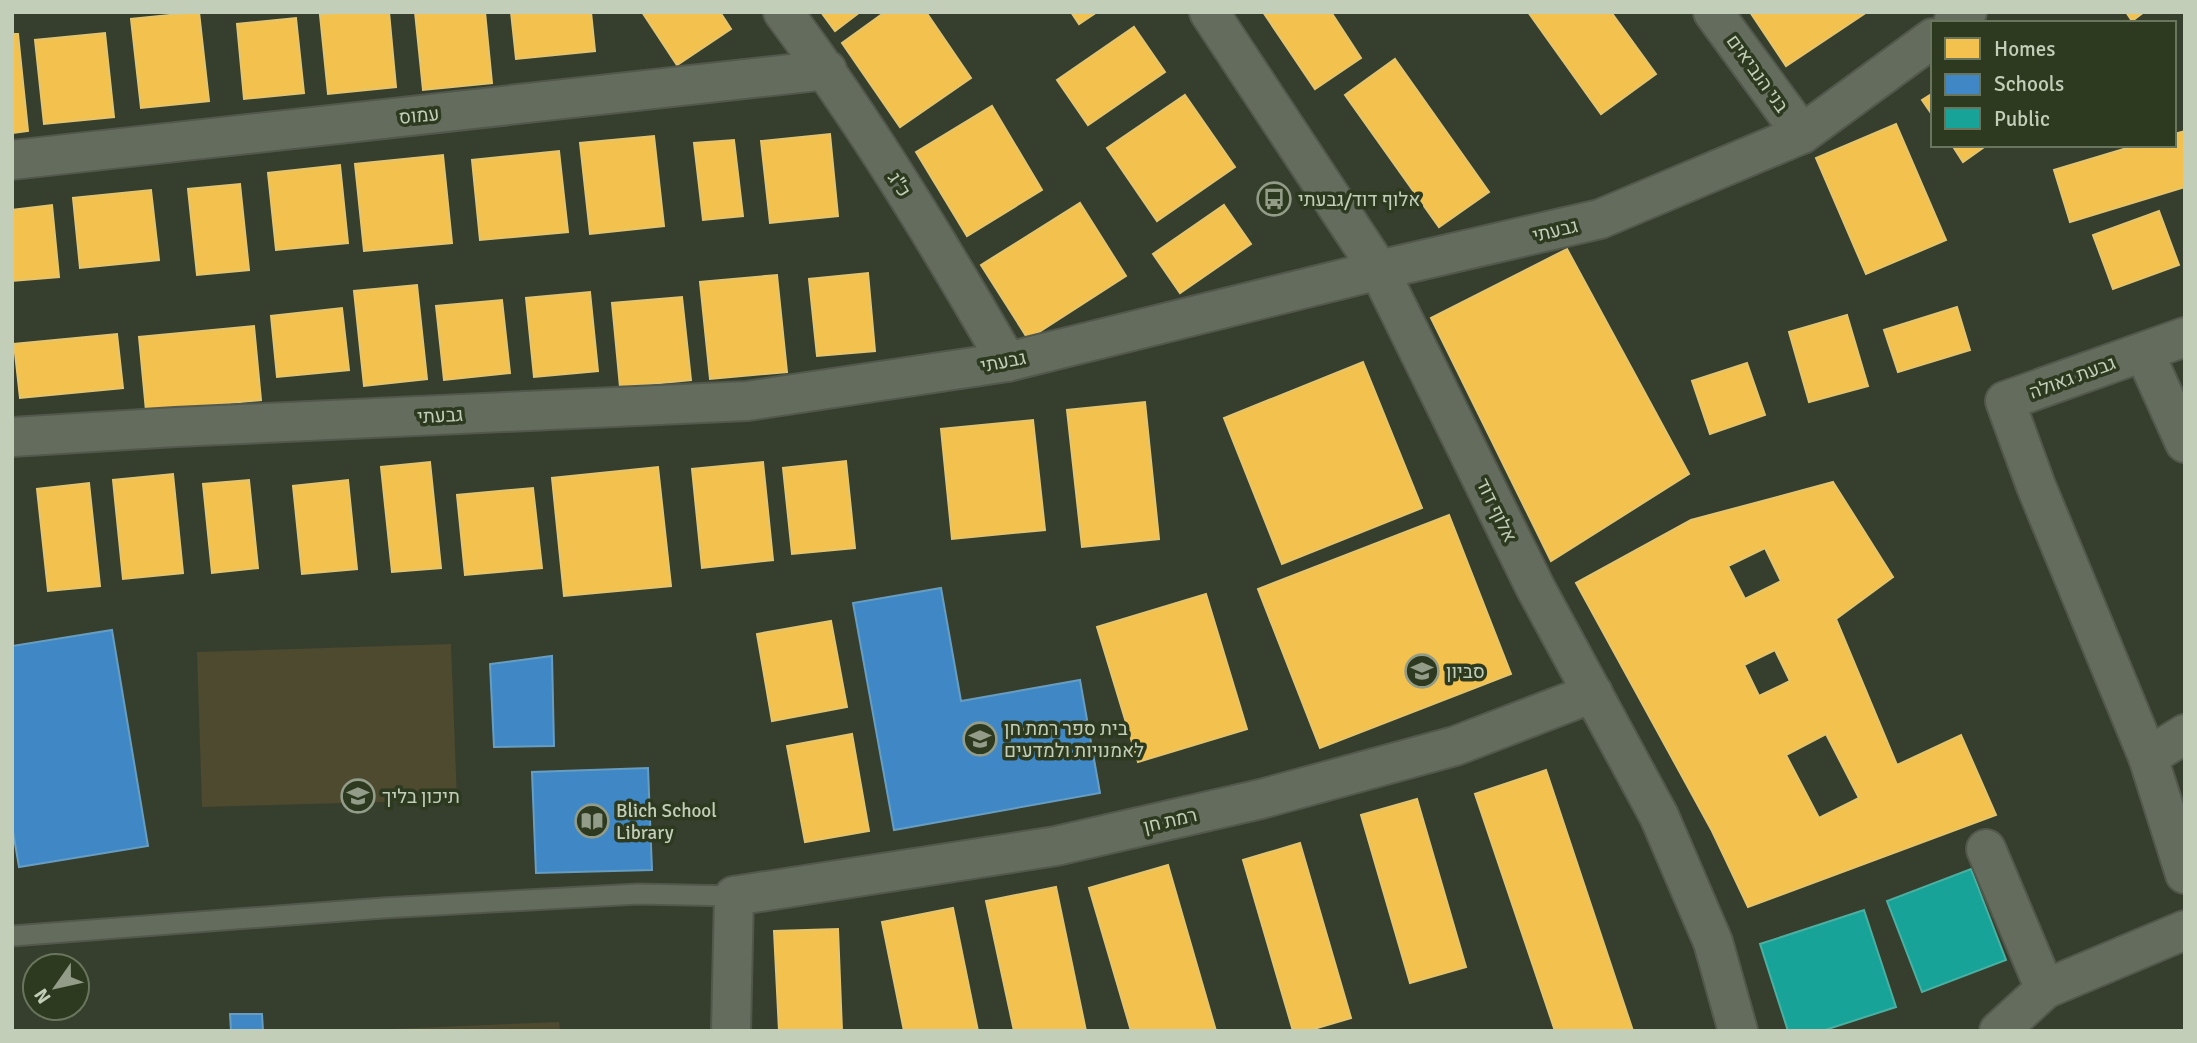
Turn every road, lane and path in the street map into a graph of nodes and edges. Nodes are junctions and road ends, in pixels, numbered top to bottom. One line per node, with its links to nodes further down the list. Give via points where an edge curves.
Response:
1 (783, 12): 5 (street, כ"ג)
2 (1209, 12): 8 (street, אלוף דוד)
3 (1713, 12): 6 (street, בני הנביאים)
4 (1931, 39): 6 (street, גבעתי)
5 (827, 70): 7 (street, עמוס); 11 (street, כ"ג, via 949,261)
6 (1802, 134): 8 (street, גבעתי, via 1600,219)
7 (12, 160)
8 (1379, 270): 11 (street, גבעתי); 14 (street, אלוף דוד, via 1535,587)
9 (2185, 337): 10 (street, גבעת גאולה)
10 (2144, 352): 13 (street); 16 (street, גבעת גאולה, via 2005,401)
11 (1007, 362): 12 (street, גבעתי, via 747,401)
12 (12, 437)
13 (2185, 443)
14 (1593, 693): 19 (street, רמת חן, via 1455,746 1248,802 1056,846); 24 (street, אלוף דוד, via 1659,816 1713,942)
15 (2185, 734): 16 (street)
16 (2148, 757): 18 (street)
17 (1986, 849): 22 (street)
18 (2185, 874)
19 (734, 897): 21 (lane, via 611,895); 23 (street)
20 (2185, 930): 22 (street)
21 (12, 936)
22 (2045, 989): 25 (street)
23 (731, 1031)
24 (1738, 1031)
25 (1999, 1031)

